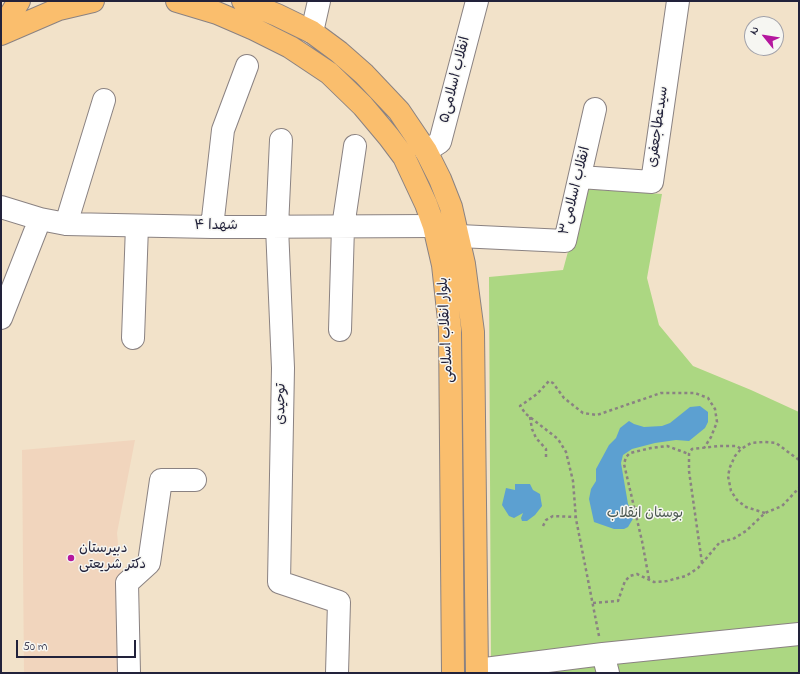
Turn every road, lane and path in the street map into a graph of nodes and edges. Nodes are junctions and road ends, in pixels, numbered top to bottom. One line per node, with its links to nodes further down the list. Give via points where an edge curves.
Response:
1 (93, 1): 10 (main road, via 59,9)
2 (177, 1): 22 (main road, بلوار انقلاب اسلامی, via 254,29 290,47 329,73 363,106 404,157 417,181)
3 (243, 1): 9 (main road, بلوار انقلاب اسلامی)
4 (319, 1): 9 (street)
5 (477, 1): 16 (street, انقلاب اسلامی۵, via 440,142)
6 (678, 1): 17 (street, سیدعطاجعفری, via 652,182)
7 (16, 3): 8 (main road)
8 (1, 30)
9 (312, 32): 16 (main road, بلوار انقلاب اسلامی, via 364,74 399,111)
10 (1, 34)
11 (247, 66): 23 (street, via 222,130)
12 (104, 100): 20 (street)
13 (595, 109): 17 (street, انقلاب اسلامی۳)
14 (281, 140): 24 (street, توحیدی)
15 (355, 146): 25 (street)
16 (426, 151): 26 (main road, بلوار انقلاب اسلامی, via 451,207)
17 (580, 177): 26 (street, انقلاب اسلامی۳, via 565,240)
18 (1, 208): 19 (street, شهدا ۴)
19 (40, 219): 20 (street, شهدا ۴); 27 (street)
20 (66, 224): 21 (street, شهدا ۴)
21 (137, 226): 23 (street, شهدا ۴); 29 (street)
22 (434, 226): 25 (street, شهدا ۴); 49 (main road, بلوار انقلاب اسلامی, via 443,265 450,329)
23 (212, 227): 24 (street, شهدا ۴)
24 (277, 227): 25 (street, شهدا ۴); 48 (street, توحیدی, via 283,368 279,582 338,602)
25 (343, 227): 28 (street)
26 (459, 236): 46 (main road, بلوار انقلاب اسلامی, via 473,332)
27 (1, 318)
28 (340, 330)
29 (133, 338)
30 (530, 416): 31 (path, via 520,406 537,394 549,381 564,398 583,413 597,415 662,393 695,393 708,398 715,409 717,422); 34 (path, via 532,429 546,449); 39 (path, via 558,439 566,452 573,481)
31 (704, 448): 32 (path, via 737,446); 33 (path, via 692,449)
32 (742, 449): 35 (path, via 751,443 776,443); 38 (path, via 730,467 728,476 731,491 746,508)
33 (689, 454): 41 (path, via 689,471); 42 (path, via 667,446 650,448 626,457 624,464)
34 (546, 456)
35 (799, 460)
36 (195, 480): 47 (street, via 161,480 149,563 127,583)
37 (799, 488): 38 (path, via 782,506)
38 (765, 513): 41 (path, via 746,531 733,539 720,542)
39 (575, 517): 40 (path, via 553,516 546,520); 43 (path)
40 (543, 526)
41 (702, 563): 42 (path, via 686,576 673,580 654,582)
42 (649, 579): 43 (path, via 637,574 630,576 625,581 618,601)
43 (593, 603): 45 (path)
44 (799, 634): 45 (street)
45 (605, 663): 46 (street, via 512,666)
46 (477, 672)
47 (129, 673)
48 (337, 673)
49 (453, 673)

